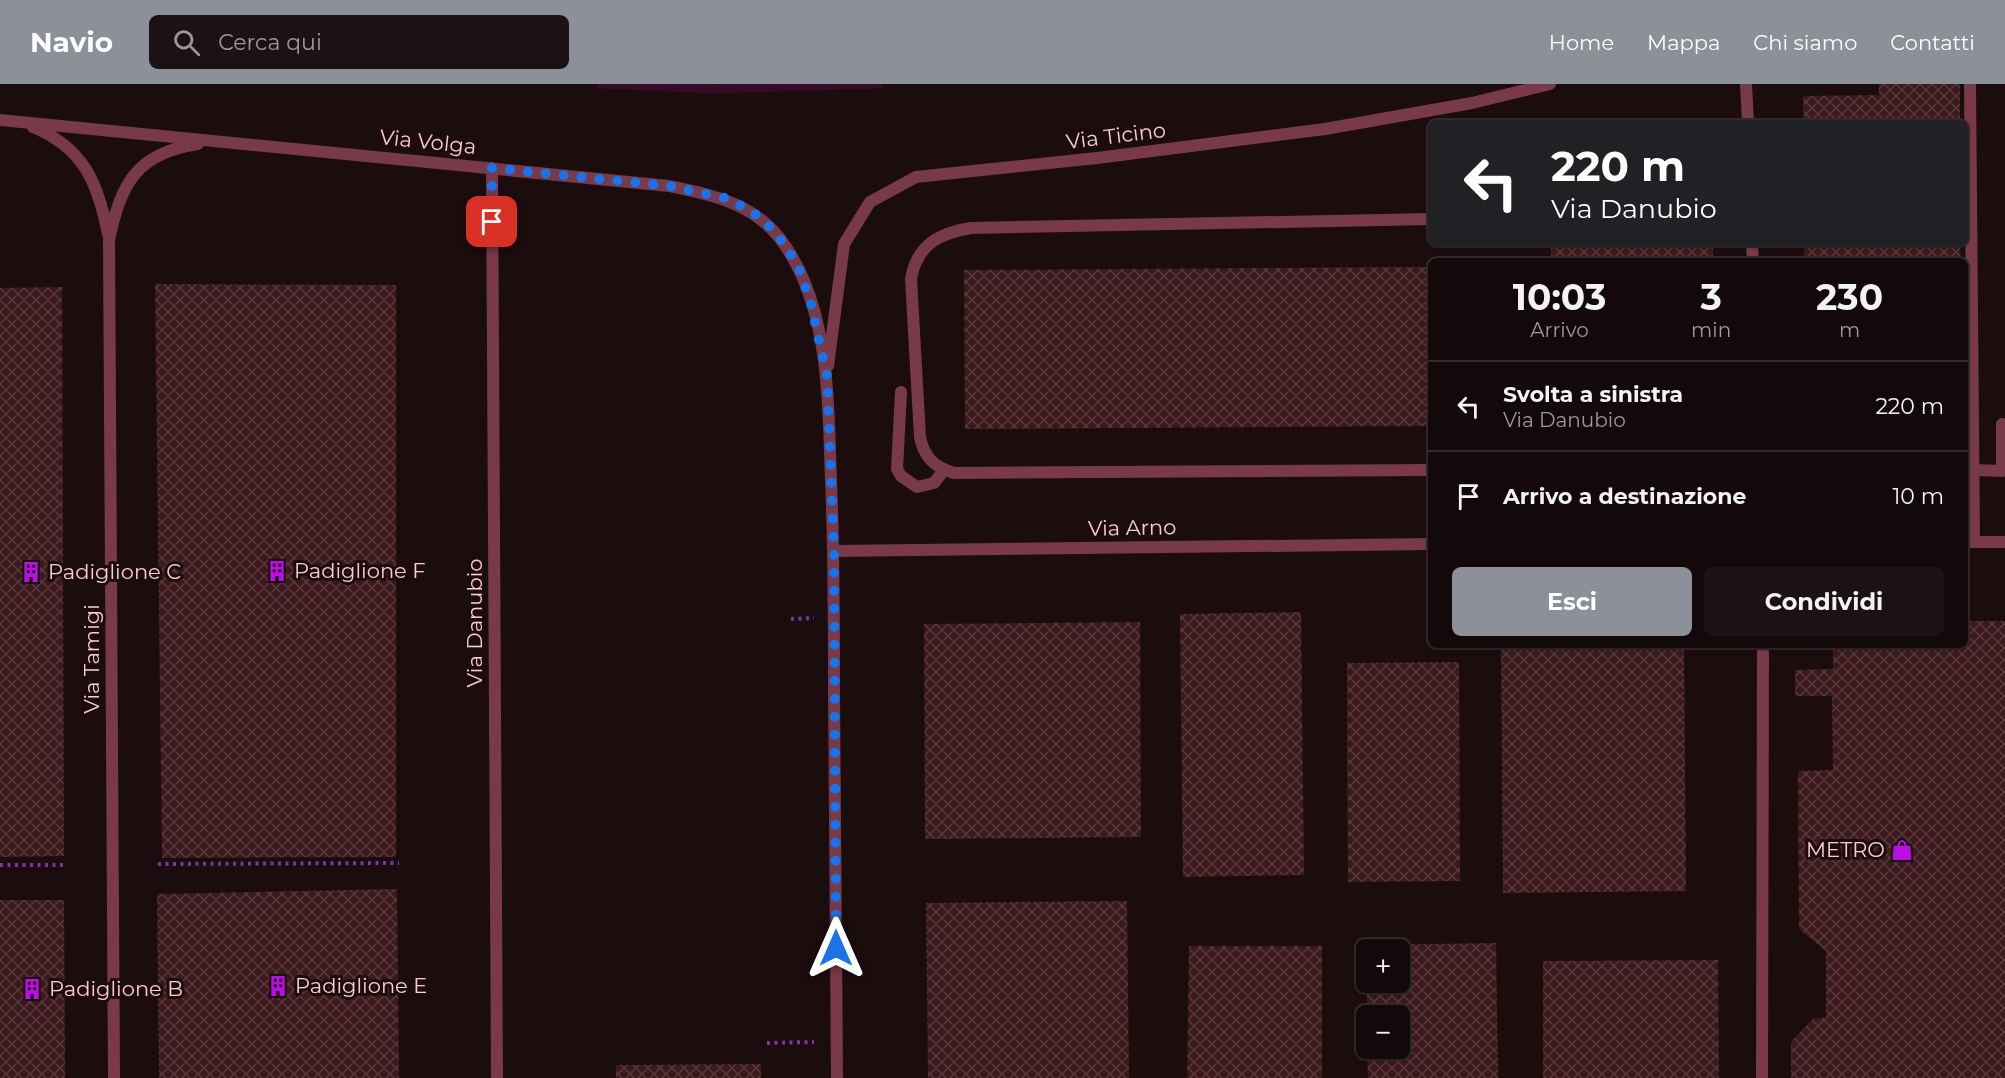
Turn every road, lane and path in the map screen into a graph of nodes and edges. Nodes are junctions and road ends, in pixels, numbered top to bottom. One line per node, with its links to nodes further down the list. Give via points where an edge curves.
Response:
1 (1550, 84): 11 (street, Via Ticino, via 1473,103 1325,129 916,177 870,202 844,244)
2 (1746, 84): 5 (street)
3 (1970, 84): 16 (street)
4 (0, 120): 6 (street, Via Volga)
5 (1748, 120)
6 (21, 122): 7 (street, Via Volga); 10 (street, Via Tamigi, via 63,143 78,157 102,203)
7 (220, 142): 8 (street, Via Volga); 10 (street, Via Tamigi, via 162,153 143,166 117,202)
8 (492, 168): 11 (street, Via Volga, via 669,186 725,198 750,210 786,246 799,269); 29 (street, Via Danubio)
9 (1428, 219): 14 (street, via 972,228 945,232 919,255 911,279 920,437 923,452)
10 (109, 240): 28 (street, Via Tamigi)
11 (827, 376): 20 (street, Via Volga)
12 (901, 392): 14 (street, via 897,469 917,488 934,483)
13 (2002, 424): 16 (street, via 2002,471)
14 (944, 470): 15 (street)
15 (1428, 470)
16 (1974, 470): 17 (street)
17 (1970, 542): 18 (street)
18 (2005, 542)
19 (1428, 544): 20 (street, Via Arno)
20 (834, 551): 26 (street, Via Volga)
21 (1763, 648): 31 (street)
22 (399, 863): 23 (path)
23 (158, 864)
24 (0, 865): 25 (path)
25 (67, 865)
26 (836, 1042): 27 (path); 30 (street, Via Volga)
27 (767, 1043)
28 (114, 1078)
29 (498, 1078)
30 (837, 1078)
31 (1762, 1078)

